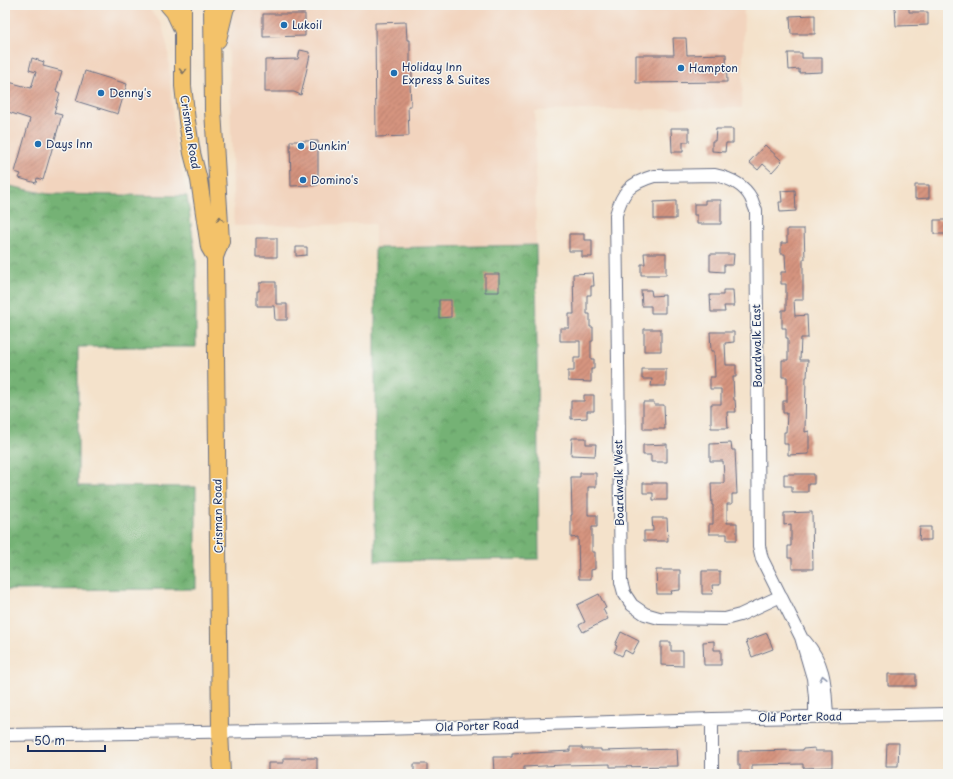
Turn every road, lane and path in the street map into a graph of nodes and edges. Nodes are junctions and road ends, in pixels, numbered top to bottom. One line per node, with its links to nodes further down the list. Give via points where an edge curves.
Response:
1 (168, 5): 5 (main road)
2 (183, 5): 5 (main road, Crisman Road)
3 (212, 5): 6 (main road, Crisman Road)
4 (228, 5): 6 (main road)
5 (183, 32): 8 (main road, Crisman Road, one-way to 8, via 186,121 199,180 209,246)
6 (213, 59): 8 (main road, Crisman Road, one-way to 6, via 221,241 213,110)
7 (619, 203): 9 (street, Boardwalk East, via 633,184 645,178 715,175 734,181 744,189 756,210 759,546 762,559); 9 (street, Boardwalk West, via 616,216 616,249 621,582 624,593 632,605 645,614 659,618 725,619)
8 (216, 257): 13 (main road, Crisman Road)
9 (781, 596): 11 (street, Boardwalk East, via 801,637)
10 (948, 714): 11 (street, Old Porter Road)
11 (821, 717): 12 (street, Old Porter Road)
12 (712, 719): 13 (street, Old Porter Road); 16 (street)
13 (220, 732): 14 (street, Old Porter Road); 15 (main road, Crisman Road)
14 (5, 735)
15 (222, 774)
16 (712, 774)

